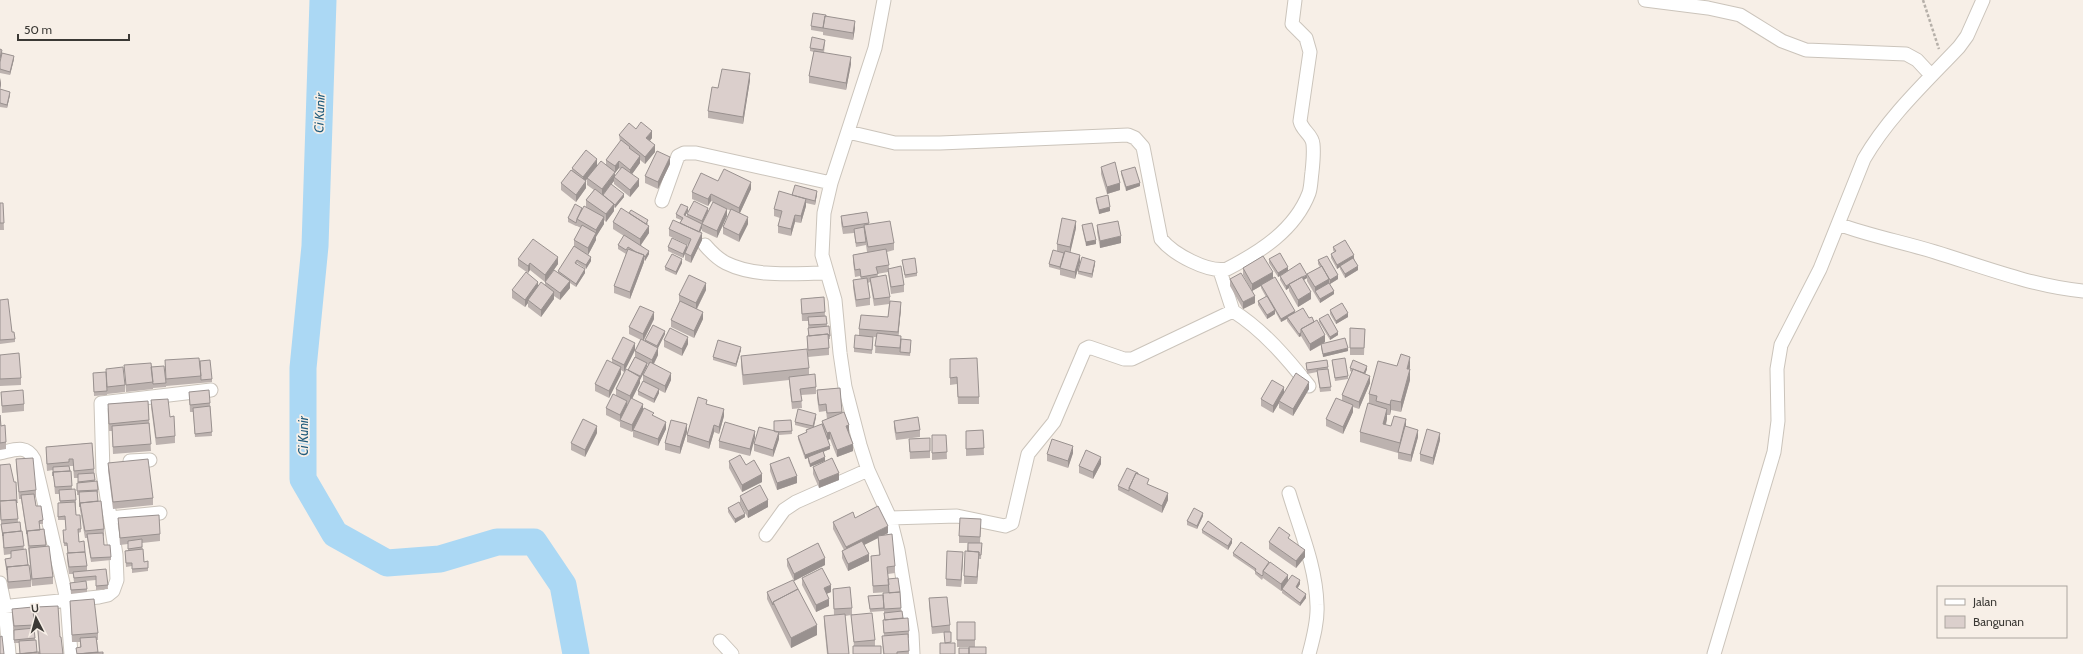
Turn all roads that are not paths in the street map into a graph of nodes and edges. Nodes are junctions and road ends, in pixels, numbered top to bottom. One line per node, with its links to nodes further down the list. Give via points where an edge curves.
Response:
1 (884, 0): 6 (street, via 875,48)
2 (1295, 0): 11 (street, via 1292,24 1306,38 1310,52 1300,121 1313,143 1310,192 1300,211 1280,236 1238,264)
3 (1645, 0): 5 (street, via 1740,15 1782,41 1806,50 1906,54 1917,60)
4 (1983, 0): 5 (street, via 1967,36)
5 (1931, 76): 9 (street, via 1872,146 1864,159)
6 (848, 132): 7 (street); 11 (street, via 902,143 1128,135 1135,138 1143,147 1161,239 1168,248 1181,256)
7 (831, 184): 8 (street, via 696,153 684,153 678,156); 12 (street, via 824,213 822,254)
8 (662, 201)
9 (1838, 224): 13 (street, via 1869,236 1934,252 2029,282); 35 (street, via 1820,269 1781,344 1777,369 1778,421 1774,452)
10 (705, 245): 12 (street, via 725,263 755,272)
11 (1220, 271): 14 (street)
12 (827, 273): 20 (street, via 836,300 845,387)
13 (2083, 292)
14 (1233, 311): 15 (street, via 1262,333); 24 (street, via 1132,359 1124,359 1094,347 1085,349 1054,422 1028,454 1013,520 1009,525 957,516)
15 (1309, 386)
16 (211, 390): 19 (street, via 101,403)
17 (0, 453): 27 (street, via 22,449 27,450 34,459)
18 (150, 460): 19 (street)
19 (102, 463): 23 (street)
20 (868, 470): 24 (street); 25 (street, via 796,502 784,510)
21 (1289, 493): 34 (street, via 1312,562 1314,576 1317,606)
22 (160, 513): 23 (street)
23 (110, 518): 27 (street, via 116,555 117,580 113,591 108,595)
24 (890, 518): 33 (street, via 898,550)
25 (766, 535)
26 (0, 583): 28 (street)
27 (67, 600): 28 (street); 31 (street)
28 (2, 607): 30 (street)
29 (720, 641): 32 (street)
30 (9, 654)
31 (71, 654)
32 (732, 654)
33 (913, 654)
34 (1310, 654)
35 (1714, 654)

